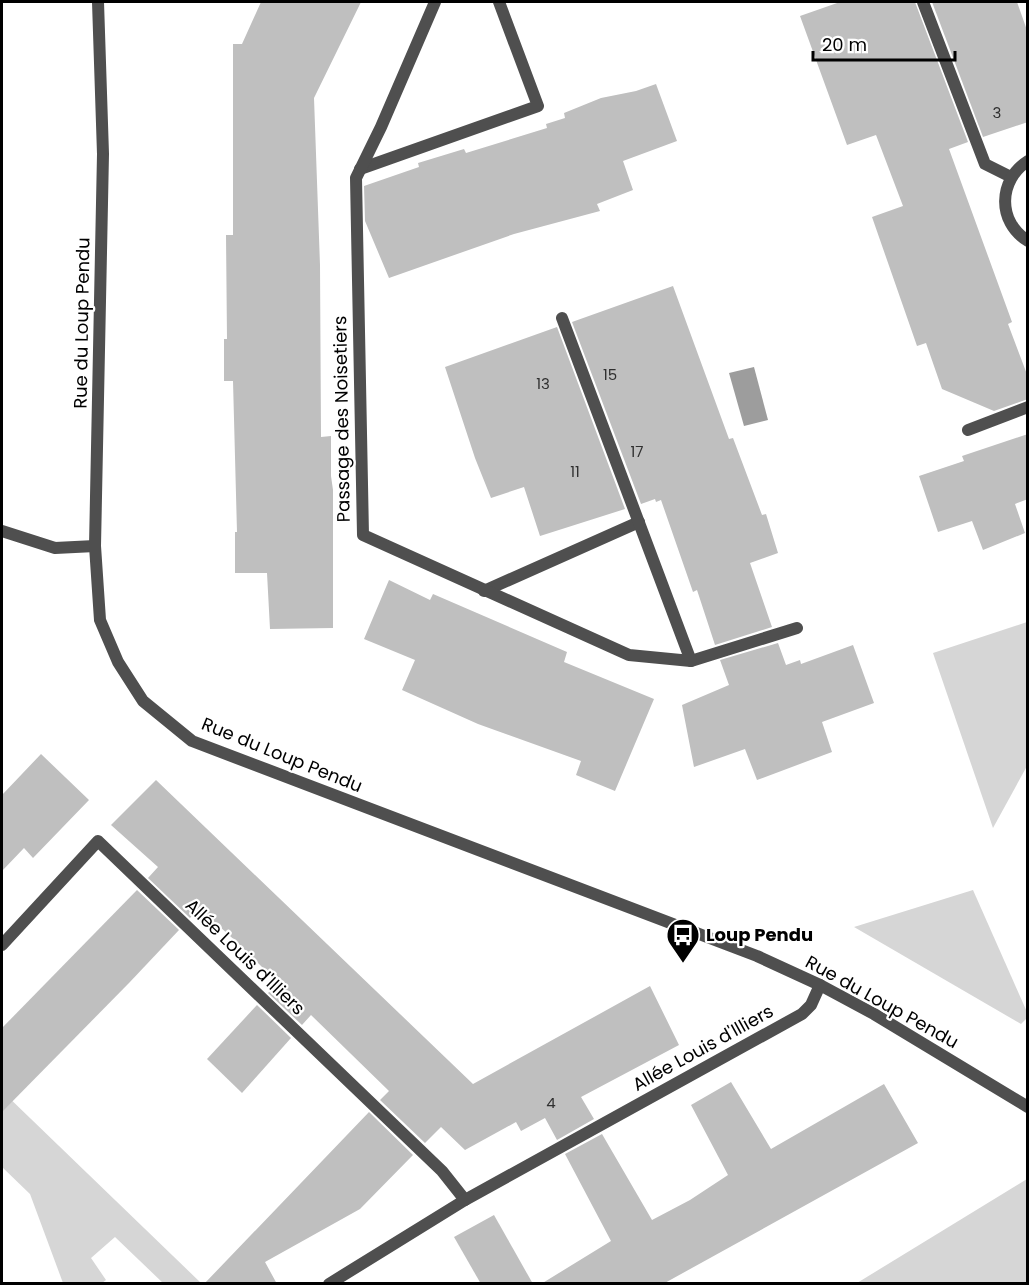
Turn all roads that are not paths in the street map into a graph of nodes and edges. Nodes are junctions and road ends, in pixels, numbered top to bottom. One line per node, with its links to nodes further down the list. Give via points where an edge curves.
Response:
1 (98, 2): 14 (street, Rue du Loup Pendu, via 103,154)
2 (435, 2): 6 (street, Passage des Noisetiers)
3 (499, 2): 6 (street, via 538,106)
4 (923, 2): 7 (street, via 985,164)
5 (1028, 161): 7 (street)
6 (360, 169): 15 (street, Passage des Noisetiers, via 356,178 363,535)
7 (1011, 177): 8 (street, via 1005,209 1010,225)
8 (1028, 241)
9 (562, 318): 12 (street)
10 (1028, 407): 11 (street)
11 (968, 430)
12 (639, 522): 15 (street); 17 (street)
13 (2, 531): 14 (street, via 55,548)
14 (95, 546): 19 (street, Rue du Loup Pendu, via 100,620 118,662 143,701 192,741 757,956)
15 (484, 591): 17 (street, Passage des Noisetiers, via 629,655)
16 (797, 628): 17 (street, Passage des Noisetiers)
17 (691, 661)
18 (2, 945): 21 (street, Allée Louis d'Illiers, via 98,841 442,1171)
19 (820, 985): 20 (street, Rue du Loup Pendu); 21 (street, Allée Louis d'Illiers, via 802,1014)
20 (1028, 1107)
21 (465, 1200): 22 (street, Allée Louis d'Illiers)
22 (329, 1284)

